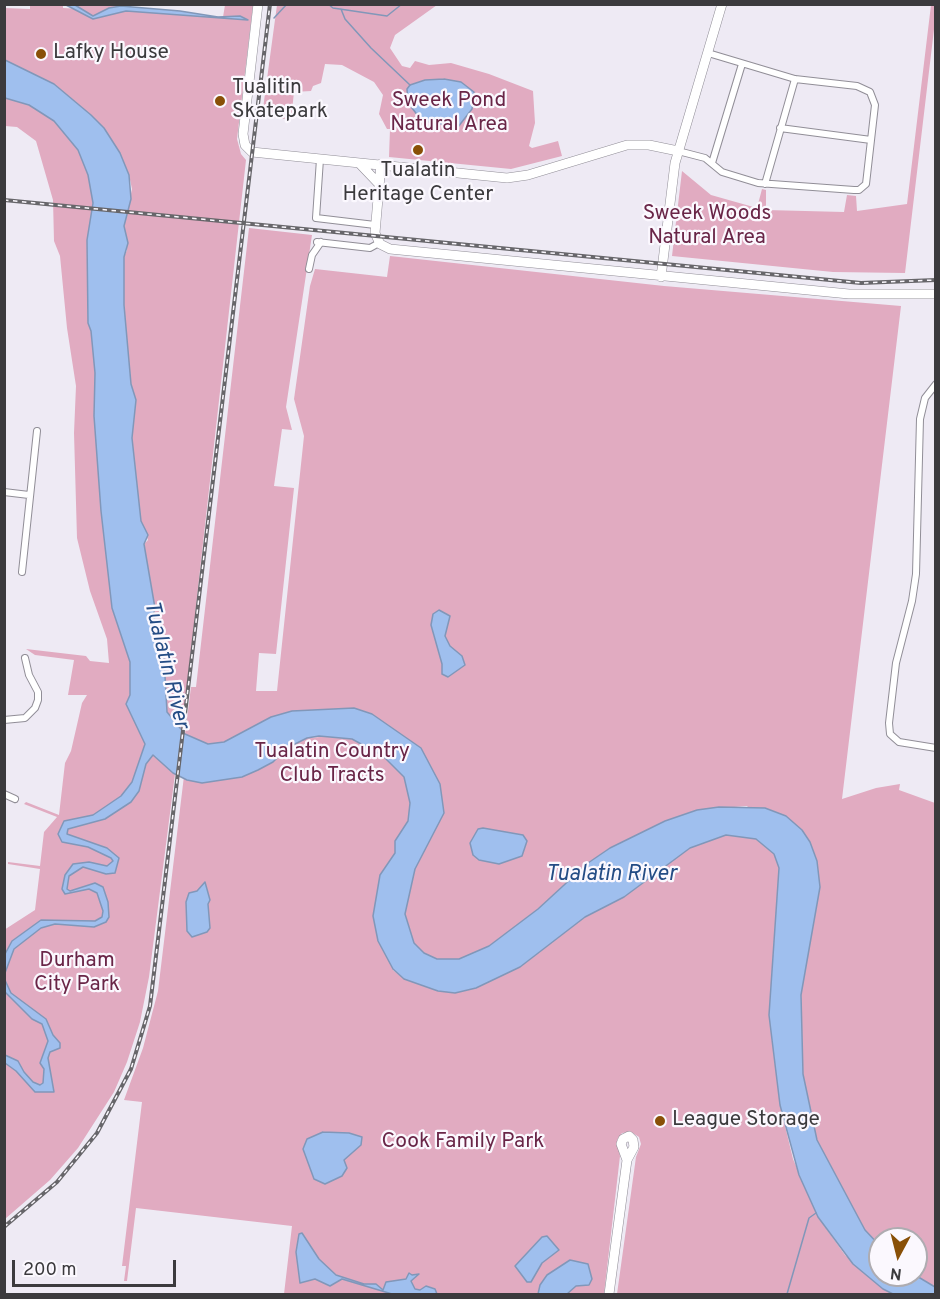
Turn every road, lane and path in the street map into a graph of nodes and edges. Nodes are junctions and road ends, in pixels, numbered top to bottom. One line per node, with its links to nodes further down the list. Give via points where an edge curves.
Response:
1 (258, 4): 9 (main road, via 244,142 249,150 258,153)
2 (722, 4): 3 (main road)
3 (708, 53): 4 (street); 8 (main road)
4 (742, 64): 5 (street); 11 (street)
5 (795, 79): 6 (street); 7 (street, via 865,88 875,105)
6 (780, 128): 7 (street); 14 (street)
7 (871, 140): 14 (street, via 863,188)
8 (678, 151): 11 (street); 12 (main road, via 627,145 510,178); 18 (main road)
9 (320, 159): 10 (main road); 15 (street, via 316,218)
10 (357, 162): 12 (main road); 13 (main road)
11 (712, 163): 14 (street, via 728,174)
12 (381, 164): 13 (main road)
13 (379, 184): 15 (main road)
14 (765, 184)
15 (375, 225): 16 (main road)
16 (379, 243): 17 (street, via 370,248 319,242); 18 (main road, via 396,250)
17 (309, 269)
18 (661, 277): 19 (main road, via 871,295)
19 (936, 294)
20 (936, 384): 27 (street, via 925,399 920,419 916,574 896,663 889,723 890,734 899,742)
21 (37, 431): 23 (street)
22 (4, 492): 23 (street)
23 (29, 495): 24 (street)
24 (22, 572)
25 (25, 658): 26 (street, via 38,700 25,718)
26 (4, 720)
27 (936, 748)
28 (4, 794): 29 (street)
29 (15, 799)
30 (627, 1160): 31 (main road)
31 (609, 1294)

